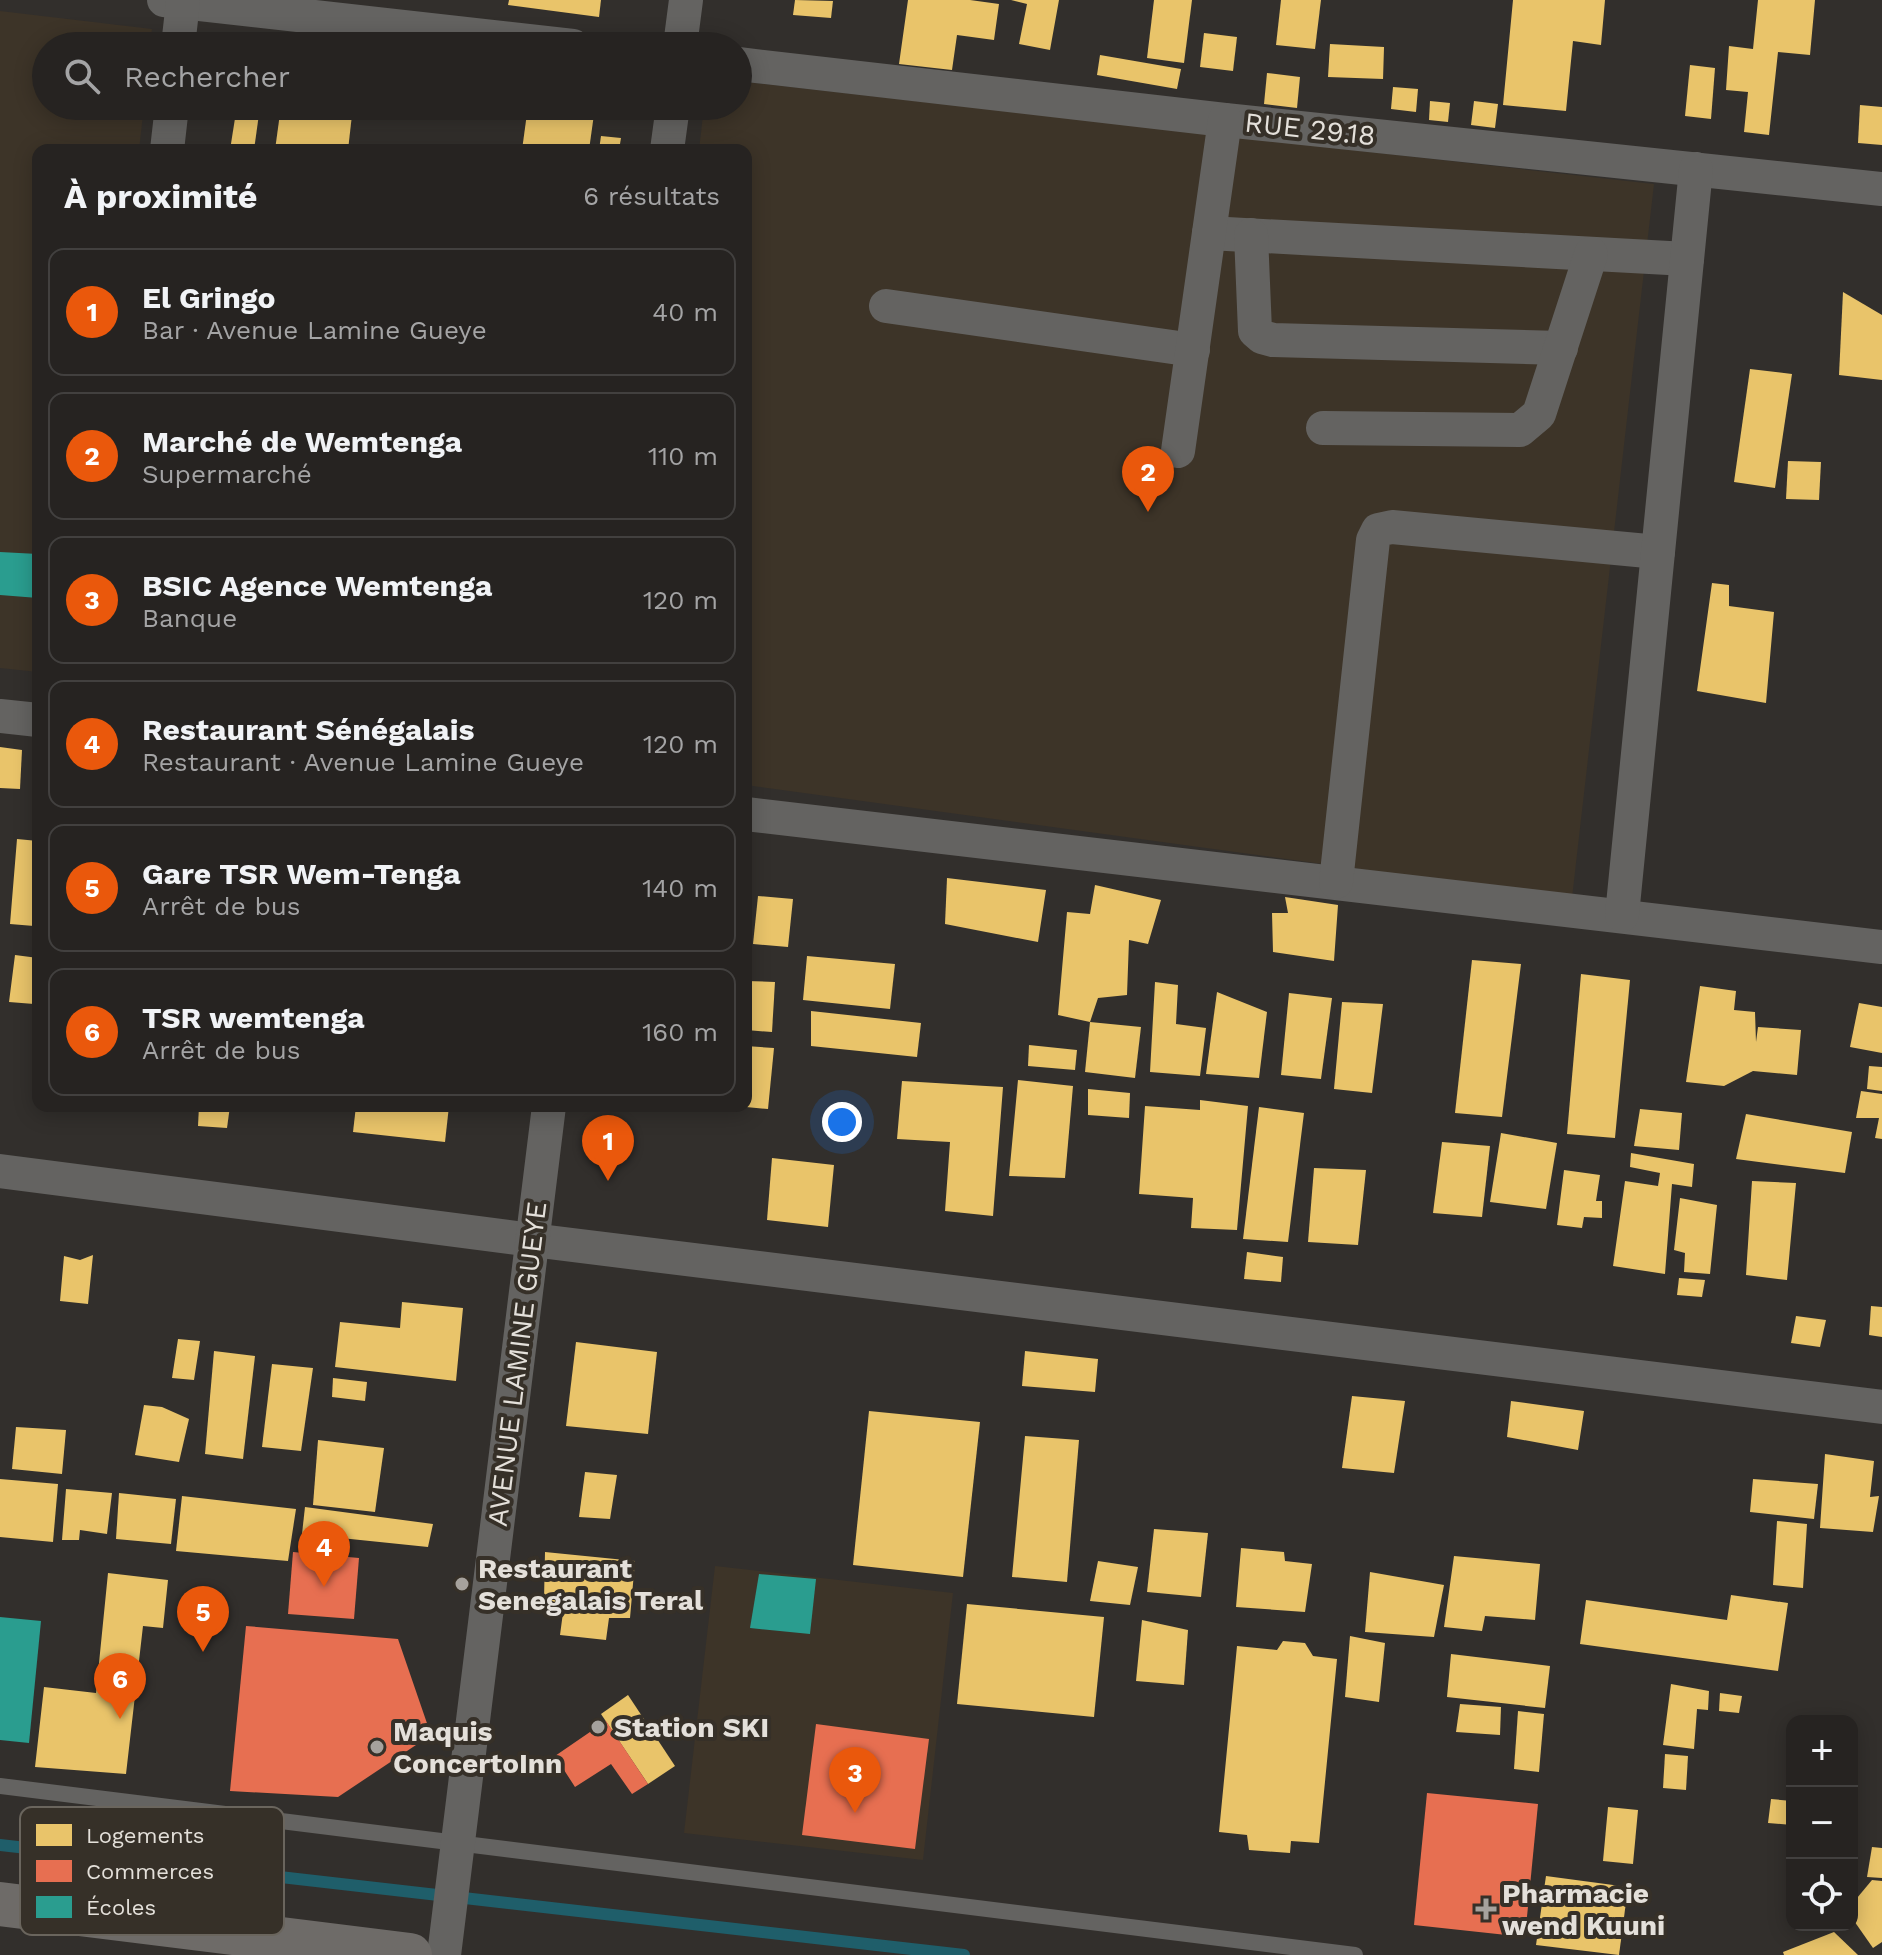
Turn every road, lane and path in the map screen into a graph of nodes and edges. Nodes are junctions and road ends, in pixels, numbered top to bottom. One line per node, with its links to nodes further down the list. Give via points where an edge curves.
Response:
1 (686, 0): 5 (street)
2 (174, 1): 3 (street); 4 (street)
3 (177, 32)
4 (449, 32)
5 (682, 32)
6 (752, 66): 9 (street, RUE 29.18)
7 (170, 120): 10 (street)
8 (671, 120): 11 (street)
9 (1225, 120): 12 (street, RUE 29.18); 14 (street)
10 (168, 144)
11 (668, 144)
12 (1696, 169): 13 (street, RUE 29.18); 17 (street)
13 (1882, 189)
14 (1209, 233): 15 (street); 20 (street)
15 (1251, 235): 16 (street); 19 (street, via 1255,331 1262,337)
16 (1591, 254): 17 (street); 19 (street)
17 (1687, 259): 23 (street)
18 (886, 306): 20 (street)
19 (1561, 348): 21 (street, via 1539,414 1520,430)
20 (1193, 350): 22 (street)
21 (1323, 428)
22 (1178, 451)
23 (1658, 552): 27 (street, via 1392,527 1378,530); 28 (street)
24 (0, 716): 25 (street)
25 (32, 719)
26 (752, 815): 27 (street)
27 (1336, 882): 28 (street)
28 (1622, 915): 29 (street)
29 (1882, 947)
30 (548, 1112): 32 (street, AVENUE LAMINE GUEYE)
31 (0, 1171): 32 (street)
32 (532, 1240): 33 (street); 37 (street, AVENUE LAMINE GUEYE)
33 (1882, 1407)
34 (0, 1786): 35 (lane)
35 (169, 1807)
36 (284, 1821): 37 (lane)
37 (458, 1843): 42 (street, AVENUE LAMINE GUEYE); 43 (lane)
38 (0, 1904): 39 (main road)
39 (20, 1906)
40 (249, 1935): 41 (main road)
41 (410, 1955)
42 (444, 1955)
43 (1355, 1955)

